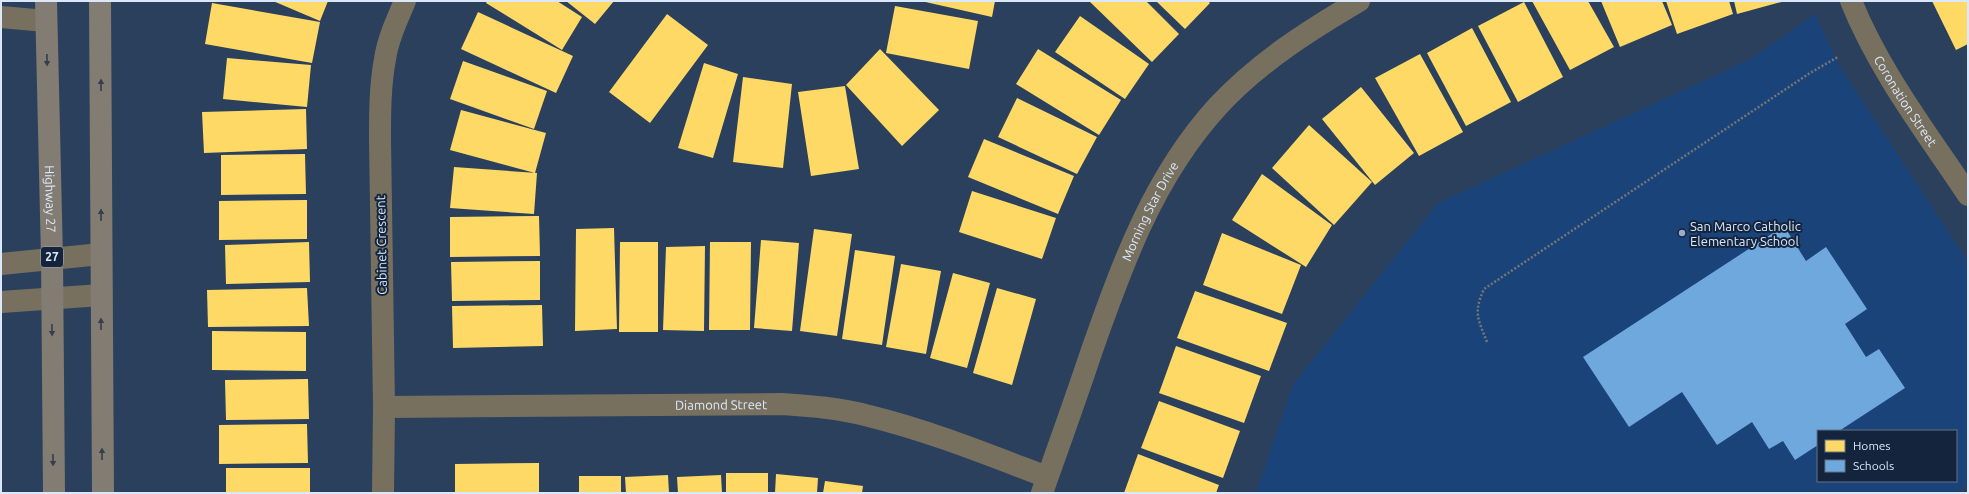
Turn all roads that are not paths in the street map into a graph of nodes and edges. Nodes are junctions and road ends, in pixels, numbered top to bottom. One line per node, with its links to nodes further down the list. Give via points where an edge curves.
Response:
1 (100, 1): 8 (main road, one-way to 1)
2 (405, 1): 14 (street, Cabinet Crescent, via 385,58 381,97)
3 (1359, 1): 15 (street, Morning Star Drive, via 1297,39 1249,76 1219,106 1178,157 1154,196 1130,246)
4 (1852, 1): 7 (street, Coronation Street, via 1863,30)
5 (46, 11): 6 (street); 9 (main road, Highway 27 / 27, one-way to 9)
6 (1, 17)
7 (1968, 195)
8 (101, 254): 9 (street); 11 (main road)
9 (52, 258): 10 (street); 12 (main road, Highway 27 / 27)
10 (1, 264)
11 (101, 295): 12 (street); 17 (main road, one-way to 11)
12 (52, 298): 13 (street); 16 (main road, Highway 27 / 27, one-way to 16)
13 (1, 302)
14 (384, 408): 15 (street, Diamond Street, via 782,404 823,407 869,415 940,437); 18 (street, Cabinet Crescent)
15 (1044, 485)
16 (54, 493)
17 (103, 493)
18 (383, 493)

